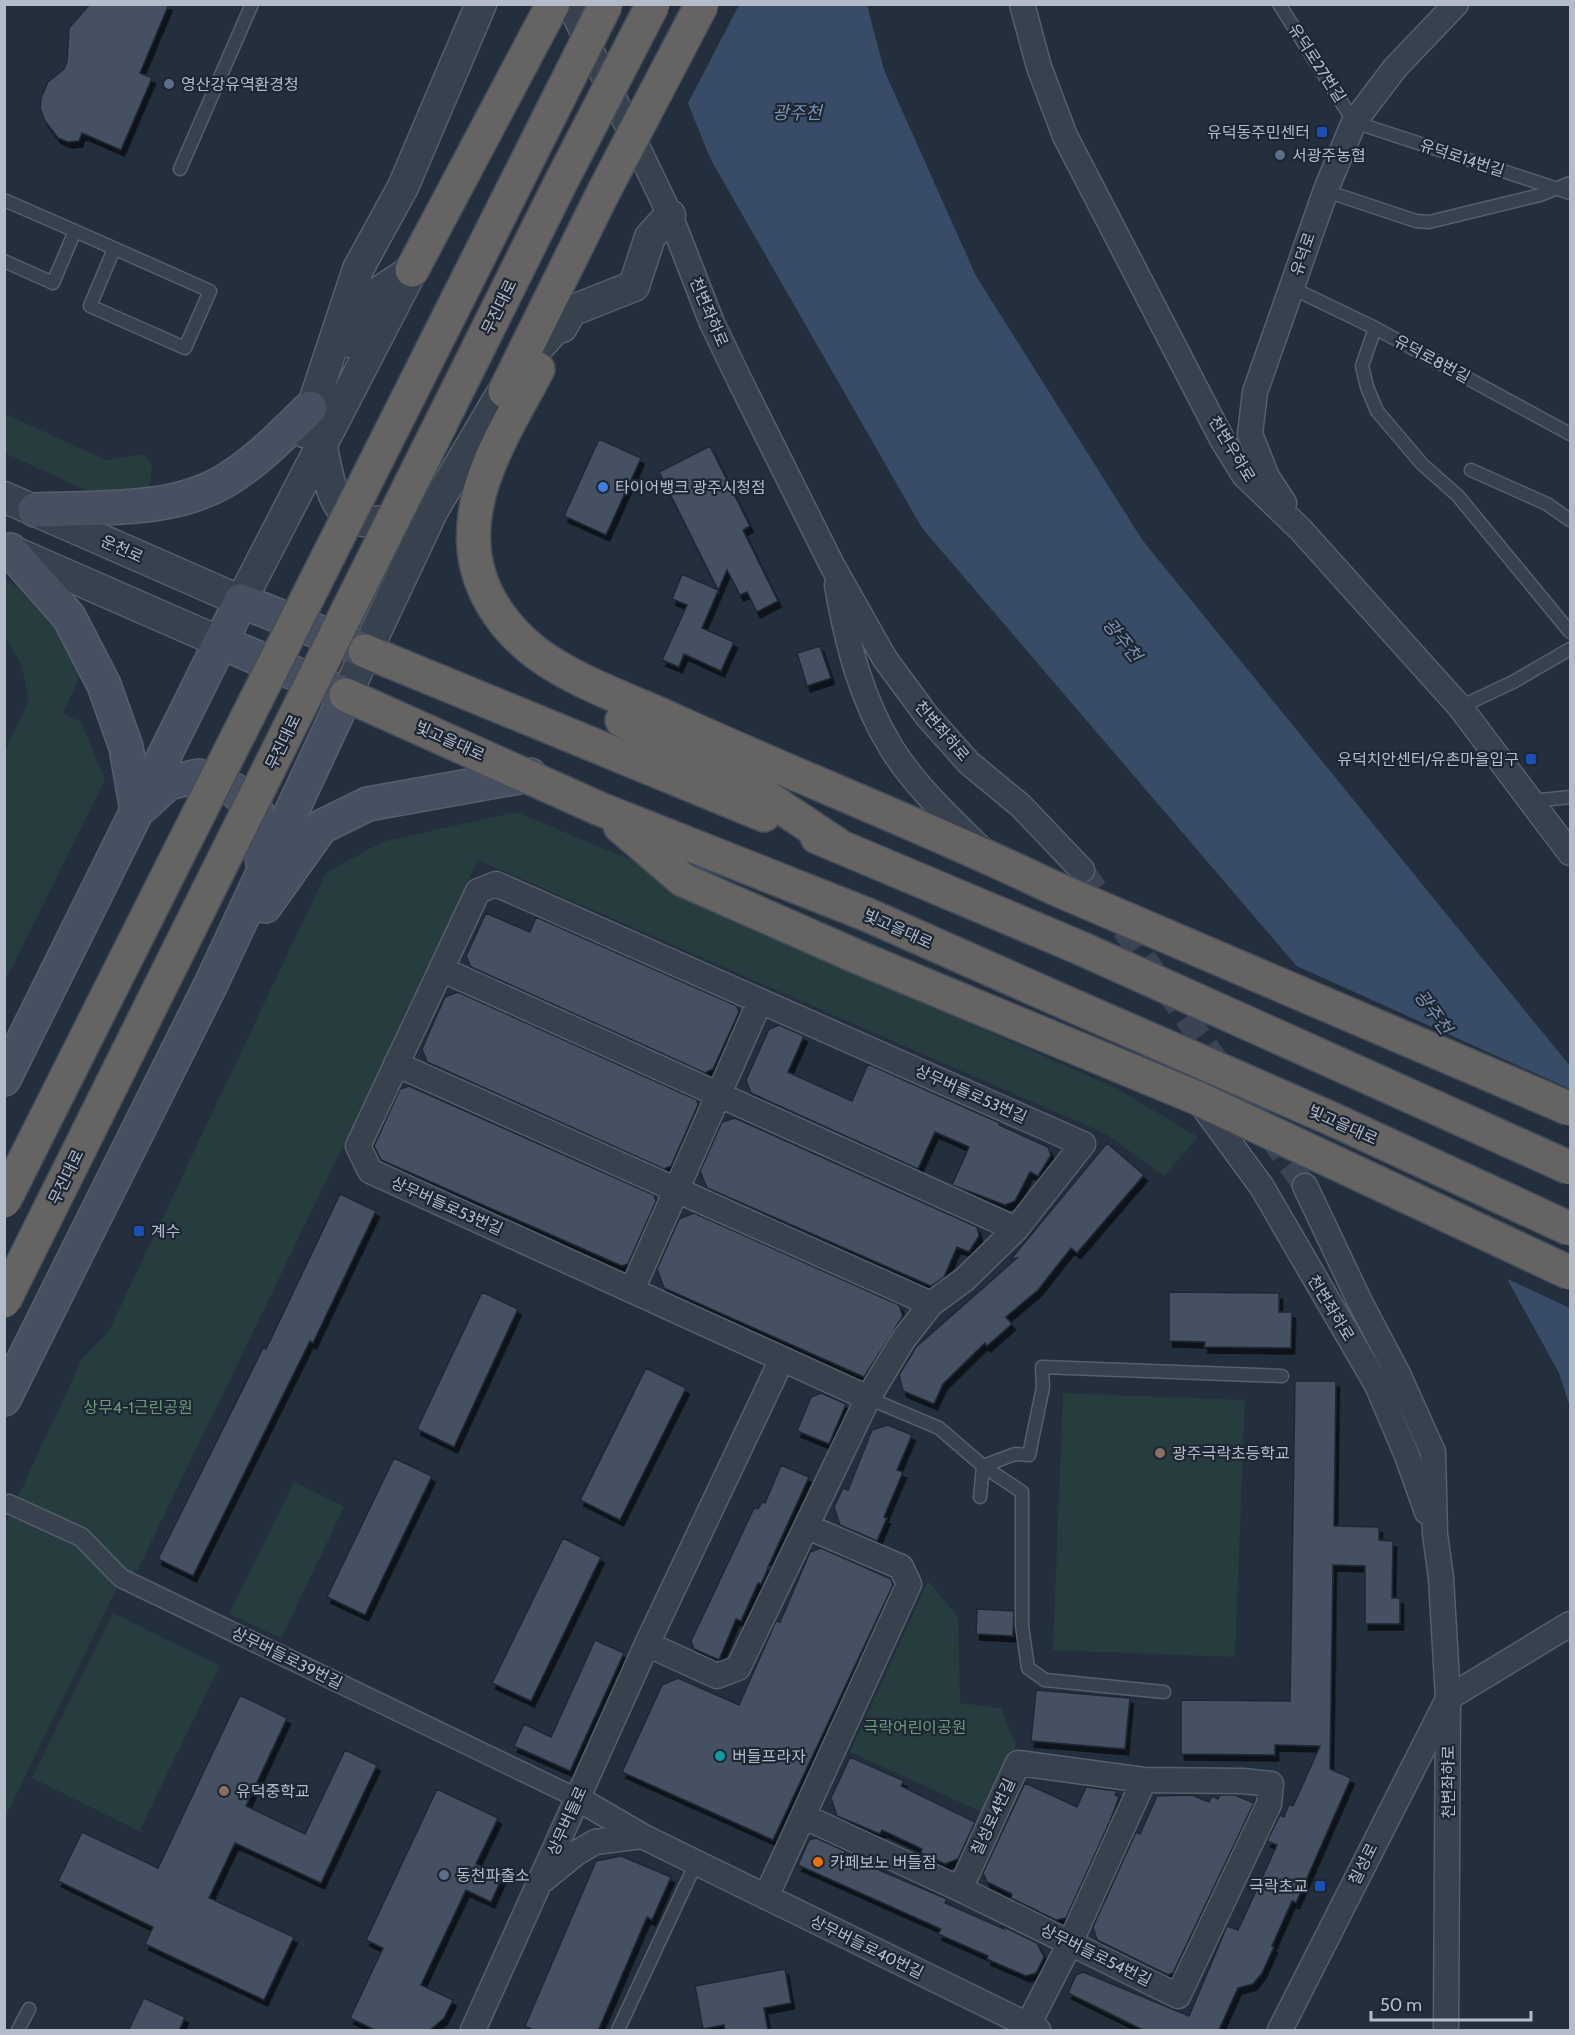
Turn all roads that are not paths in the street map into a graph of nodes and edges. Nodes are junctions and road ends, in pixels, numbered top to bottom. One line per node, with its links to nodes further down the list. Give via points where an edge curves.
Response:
1 (252, 4): 12 (lane)
2 (481, 4): 26 (street, via 403,187 358,269)
3 (553, 4): 22 (highway)
4 (569, 4): 18 (street, 천변좌하로)
5 (606, 4): 66 (highway, bridge)
6 (653, 4): 71 (highway, 무진대로, bridge)
7 (702, 4): 25 (highway, bridge, via 603,193)
8 (1022, 4): 35 (street, 천변우하로, via 1039,67 1065,136 1223,441 1244,475)
9 (1279, 4): 11 (lane, 유덕로27번길)
10 (1456, 4): 11 (street, 유덕로, via 1395,68)
11 (1354, 122): 14 (lane, 유덕로14번길); 15 (street, 유덕로)
12 (180, 169)
13 (1570, 183): 14 (lane)
14 (1557, 189): 15 (lane, via 1429,222); 16 (lane, 유덕로14번길)
15 (1326, 191): 23 (street, 유덕로)
16 (1570, 193)
17 (4, 200): 19 (lane)
18 (670, 215): 25 (street, via 650,237 634,286 571,311); 37 (street, 천변좌하로, via 712,323)
19 (75, 231): 20 (lane); 21 (lane, via 53,283)
20 (114, 249): 20 (lane, via 210,291 185,348 90,306)
21 (4, 261)
22 (412, 270): 26 (street, via 373,296); 28 (street)
23 (1292, 288): 24 (lane, 유덕로8번길); 35 (street, 유덕로, via 1255,392 1250,434 1268,477)
24 (1376, 328): 27 (lane, 유덕로8번길); 39 (lane, via 1362,366 1377,411 1422,464 1458,496)
25 (525, 373): 32 (street); 50 (highway, via 481,444 459,512 462,570 491,632 519,660 554,685 748,785); 52 (highway, via 478,496 473,535 477,568 492,603 513,633 565,671 738,750)
26 (310, 408): 31 (main road, via 273,444 223,482 182,499); 34 (street)
27 (1570, 434)
28 (322, 447): 32 (street, via 334,500 352,519 374,524); 34 (street)
29 (1471, 470): 33 (lane, via 1547,504)
30 (4, 497): 31 (street, 운천로)
31 (35, 510): 38 (street, 운천로)
32 (433, 510): 42 (street)
33 (1570, 520)
34 (280, 522): 38 (street)
35 (1301, 530): 44 (street, 천변우하로)
36 (7, 549): 40 (street); 49 (main road, via 69,617 104,685 126,747)
37 (833, 567): 52 (street, 천변좌하로, via 857,675 892,749 932,800); 53 (street, 천변좌하로, via 885,659 927,716 969,763 1020,806)
38 (241, 601): 40 (main road); 42 (main road)
39 (1570, 632)
40 (220, 642): 43 (main road, 빛고을대로); 49 (main road)
41 (1570, 649): 44 (lane)
42 (365, 651): 43 (street); 50 (highway)
43 (346, 695): 45 (highway, 빛고을대로); 54 (main road)
44 (1460, 707): 47 (street, 천변우하로)
45 (530, 775): 48 (highway, 빛고을대로); 56 (main road, via 368,804 321,827)
46 (1570, 797): 47 (lane)
47 (1532, 801): 51 (street, 천변우하로)
48 (600, 809): 61 (highway, via 683,880); 68 (highway, 빛고을대로, bridge, via 868,915 1332,1119)
49 (137, 811): 54 (main road, via 168,783 198,776 234,789 257,812); 59 (main road)
50 (838, 845): 63 (highway, bridge, via 1078,947)
51 (1570, 853)
52 (988, 856): 62 (highway, bridge, via 1054,888)
53 (1082, 870)
54 (264, 872): 56 (main road)
55 (441, 969): 57 (street, 상무버들로53번길, via 478,891 496,884); 58 (street, 상무버들로53번길); 60 (street)
56 (211, 984): 76 (main road)
57 (760, 1001): 60 (street); 67 (street, 상무버들로53번길, via 1083,1144)
58 (396, 1064): 65 (street); 70 (street, 상무버들로53번길, via 358,1146 370,1171)
59 (4, 1079)
60 (719, 1096): 65 (street); 67 (street)
61 (1197, 1098): 69 (highway, bridge); 81 (street, 천변좌하로, via 1262,1187 1377,1385 1407,1453)
62 (1570, 1109)
63 (1570, 1168)
64 (1305, 1186): 81 (street, 천변좌하로, via 1433,1452)
65 (678, 1190): 70 (street); 72 (street)
66 (4, 1201)
67 (1016, 1228): 72 (street, 상무버들로53번길, via 965,1279)
68 (1570, 1229)
69 (1570, 1273)
70 (632, 1290): 73 (street, 상무버들로53번길)
71 (4, 1301)
72 (931, 1304): 75 (street, 상무버들로53번길, via 903,1340)
73 (782, 1359): 75 (street); 83 (street, 상무버들로)
74 (1282, 1376): 77 (lane, via 1042,1367 1043,1387 1029,1455 1016,1454)
75 (868, 1398): 77 (lane, via 939,1428); 80 (street)
76 (4, 1399)
77 (983, 1466): 78 (lane); 84 (lane, via 1022,1492 1022,1626 1028,1668 1045,1680)
78 (980, 1497)
79 (9, 1504): 88 (street, 상무버들로39번길, via 81,1537 121,1578)
80 (808, 1527): 83 (street, via 738,1668 717,1676); 89 (street, via 901,1567 909,1584)
81 (1435, 1534): 85 (street, 천변좌하로)
82 (1570, 1624): 85 (street)
83 (647, 1644): 88 (street, 상무버들로)
84 (1164, 1692)
85 (1448, 1698): 101 (street, 칠성로); 102 (street, 천변좌하로)
86 (1144, 1780): 87 (street, 칠성로4번길); 93 (street, 칠성로4번길, via 1018,1763); 95 (street)
87 (1271, 1784): 95 (street, 상무버들로54번길, via 1269,1804 1178,1996)
88 (577, 1798): 90 (street, 상무버들로40번길); 92 (street, 상무버들로)
89 (803, 1816): 93 (street, 상무버들로54번길); 94 (street)
90 (642, 1836): 91 (street, 상무버들로40번길); 92 (street, via 595,1842)
91 (696, 1863): 94 (street, 상무버들로40번길); 100 (lane)
92 (538, 1884): 99 (street, 상무버들로)
93 (960, 1889): 95 (street, 상무버들로54번길)
94 (766, 1897): 97 (street, 상무버들로40번길)
95 (1070, 1943): 97 (street)
96 (29, 2009): 98 (lane)
97 (1033, 2028)
98 (18, 2031)
99 (473, 2031)
100 (618, 2031)
101 (1280, 2031)
102 (1446, 2031)

